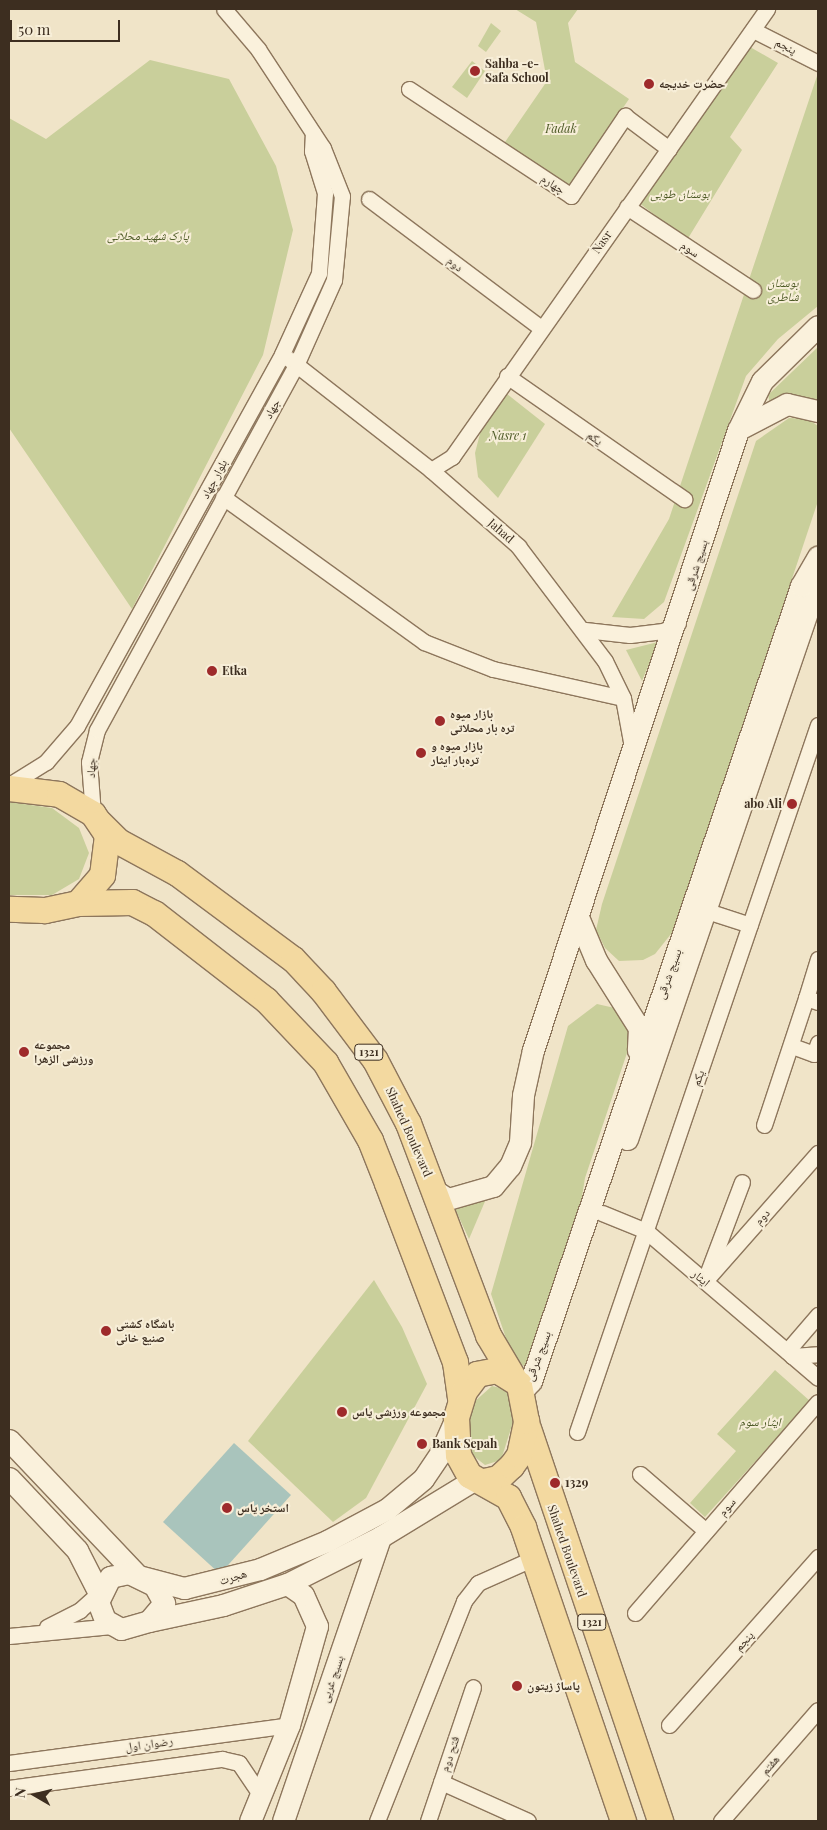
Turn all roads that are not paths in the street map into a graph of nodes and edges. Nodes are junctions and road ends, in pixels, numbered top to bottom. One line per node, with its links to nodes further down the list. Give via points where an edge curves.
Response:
1 (224, 9): 6 (street, جهاد, via 258,49)
2 (767, 9): 3 (street, Nasr)
3 (753, 30): 4 (street, پنجم); 7 (street, Nasr)
4 (818, 63)
5 (409, 90): 7 (street, چهارم, via 572,196 625,116)
6 (313, 133): 13 (street, بلوار جهاد, via 312,151 325,193 319,273); 14 (street, جهاد, via 342,196 334,280)
7 (669, 149): 9 (street, Nasr)
8 (369, 199): 12 (street, دوم)
9 (627, 207): 10 (street, سوم); 12 (street, Nasr)
10 (752, 290)
11 (818, 326): 17 (main road, بسیج شرقی, via 762,381)
12 (541, 328): 15 (street, Nasr)
13 (282, 354): 14 (street, Jahad); 28 (street, بلوار جهاد, via 77,726 46,762)
14 (297, 363): 18 (street, Jahad); 19 (street, جهاد)
15 (507, 376): 18 (street, Nasr, via 452,457); 20 (street, یکم)
16 (818, 412): 17 (main road, via 787,404 761,414)
17 (738, 430): 23 (main road, بسیج شرقی)
18 (431, 470): 24 (street, Jahad, via 518,546)
19 (223, 497): 25 (street, via 396,626 424,642 493,669); 29 (street, جهاد, via 97,730 90,762)
20 (684, 499)
21 (818, 556): 36 (main road, بسیج شرقی, via 798,595)
22 (818, 576): 31 (main road, بسیج شرقی)
23 (678, 623): 24 (street, via 663,631 630,635); 27 (main road, بسیج شرقی)
24 (585, 630): 25 (street, Jahad)
25 (623, 698): 27 (street, Jahad)
26 (818, 725): 34 (street, یکم)
27 (634, 754): 33 (main road, بسیج شرقی)
28 (9, 787): 29 (main road, Shahed Boulevard, via 59,794)
29 (97, 818): 30 (main road, via 107,836 102,875); 44 (main road, Shahed Boulevard / 1321, via 118,841 177,874 256,928 323,991 375,1060 408,1123)
30 (78, 903): 32 (main road); 54 (main road, via 132,902 154,914 266,1000 325,1062 370,1140 387,1183 455,1362)
31 (707, 911): 34 (street); 36 (main road, بسیج شرقی)
32 (13, 912)
33 (578, 917): 40 (main road, via 596,960 640,1028); 44 (main road, بسیج شرقی, via 533,1050 523,1095 520,1142 510,1166 493,1186 448,1199)
34 (750, 925): 46 (street, یکم)
35 (818, 959): 37 (street)
36 (682, 960): 40 (main road, بسیج شرقی); 45 (main road, بسیج شرقی)
37 (812, 1000): 39 (street)
38 (818, 1043): 39 (street, via 814,1054)
39 (792, 1046): 41 (street)
40 (636, 1065): 45 (main road, بسیج شرقی)
41 (764, 1125)
42 (818, 1153): 47 (street, دوم)
43 (742, 1182): 47 (street)
44 (436, 1191): 52 (main road, Shahed Boulevard / 1321, via 488,1335)
45 (596, 1210): 46 (street, ایثار); 52 (main road, بسیج شرقی, via 541,1390)
46 (646, 1231): 47 (street, ایثار); 55 (street, یکم)
47 (705, 1281): 49 (street, ایثار)
48 (818, 1315): 49 (street)
49 (790, 1354): 50 (street); 51 (street, ایثار)
50 (818, 1354)
51 (818, 1378)
52 (522, 1399): 54 (main road, via 506,1372 482,1372 472,1379); 59 (main road, via 519,1455 498,1478); 86 (main road, Shahed Boulevard / 1321, via 534,1456)
53 (818, 1402): 60 (street, سوم)
54 (458, 1409): 59 (main road, via 458,1456); 64 (main road, هجرت, via 440,1454 422,1479 359,1526 260,1569 206,1586 172,1586)
55 (577, 1432)
56 (9, 1440): 64 (main road)
57 (640, 1474): 60 (street)
58 (9, 1478): 66 (main road, via 77,1550)
59 (479, 1480): 61 (main road, هجرت); 63 (main road, 1321, via 508,1498)
60 (706, 1531): 67 (street, سوم)
61 (380, 1537): 65 (main road, هجرت); 81 (main road, بسیج غربی)
62 (818, 1557): 75 (street, پنجم)
63 (534, 1558): 82 (street, via 478,1583 464,1601); 85 (main road, 1321)
64 (138, 1576): 66 (main road, via 110,1578); 68 (main road, via 154,1585 164,1603)
65 (287, 1584): 68 (main road, هجرت); 74 (main road, via 303,1595 318,1626)
66 (99, 1593): 69 (main road, via 100,1612); 70 (street, via 65,1619)
67 (635, 1613)
68 (149, 1621): 69 (main road, via 130,1629)
69 (112, 1626): 70 (street)
70 (29, 1633): 71 (street)
71 (9, 1636)
72 (472, 1687): 77 (street, فتح دوم)
73 (818, 1710): 87 (street, هفتم)
74 (290, 1725): 76 (street, رضوان اول); 79 (main road)
75 (669, 1725)
76 (9, 1763)
77 (441, 1782): 83 (street, فتح دوم); 84 (street)
78 (9, 1788): 79 (street, رضوان اول, via 222,1759 239,1763)
79 (259, 1793): 80 (main road)
80 (250, 1821)
81 (283, 1821)
82 (377, 1821)
83 (428, 1821)
84 (528, 1821)
85 (623, 1821)
86 (660, 1821)
87 (721, 1821)

